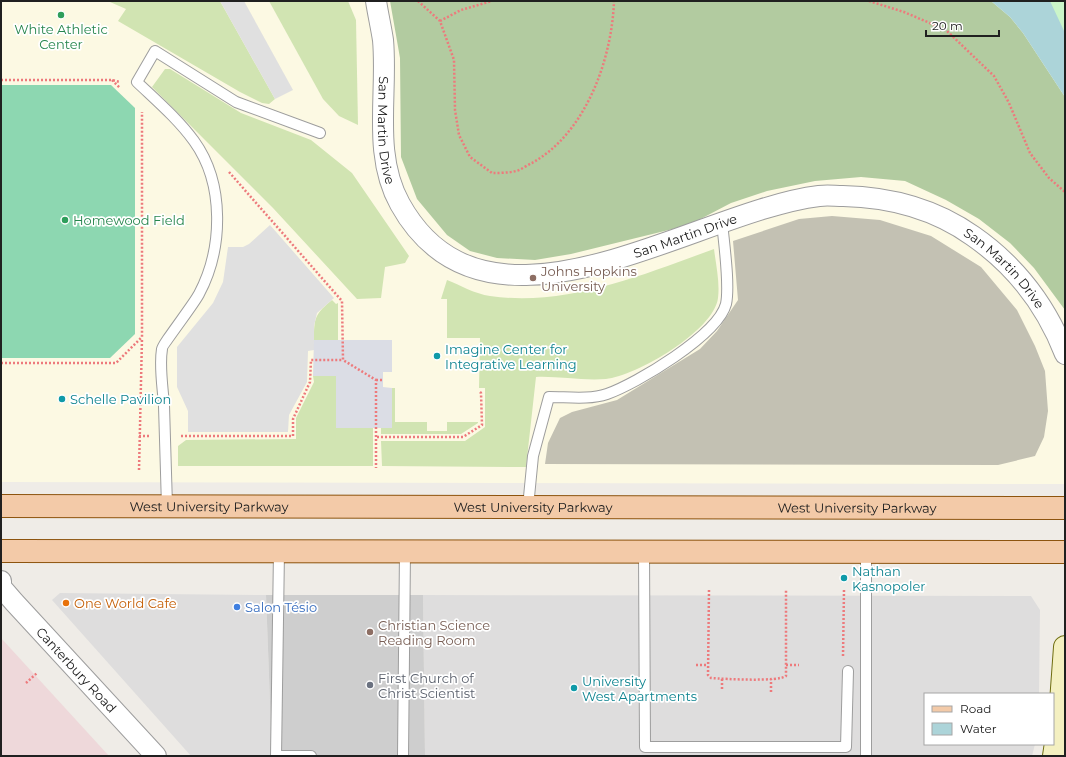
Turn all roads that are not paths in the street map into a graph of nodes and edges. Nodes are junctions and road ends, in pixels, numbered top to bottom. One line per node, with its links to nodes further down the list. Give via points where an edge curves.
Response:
1 (376, 1): 3 (street, San Martin Drive, via 383,40 384,158 399,203 415,229 440,251 459,262 487,272 521,276 559,273 599,265)
2 (320, 132): 6 (lane, via 236,102 156,52 137,82 166,109 195,142 211,178 217,211 211,265 200,293 190,311 162,347)
3 (722, 222): 4 (street, San Martin Drive, via 766,206 820,196 866,197 909,205 954,223 993,250 1023,280 1048,316); 7 (lane, via 726,304 719,319 683,351 640,378 606,394 549,397 533,456)
4 (1065, 354)
5 (1, 506): 6 (main road, West University Parkway)
6 (167, 506): 7 (main road, West University Parkway)
7 (528, 507): 8 (main road, West University Parkway)
8 (1065, 508)
9 (1, 551): 10 (main road)
10 (279, 551): 11 (main road); 19 (lane, via 276,756)
11 (405, 551): 12 (main road); 20 (lane)
12 (644, 552): 13 (main road); 17 (lane, via 645,747 846,747)
13 (866, 552): 14 (main road); 21 (lane)
14 (1065, 552)
15 (1, 581): 18 (street, Canterbury Road, via 1,587 14,602)
16 (1065, 646): 22 (street)
17 (848, 671)
18 (156, 756)
19 (311, 756)
20 (403, 756)
21 (866, 756)
22 (1054, 756)

